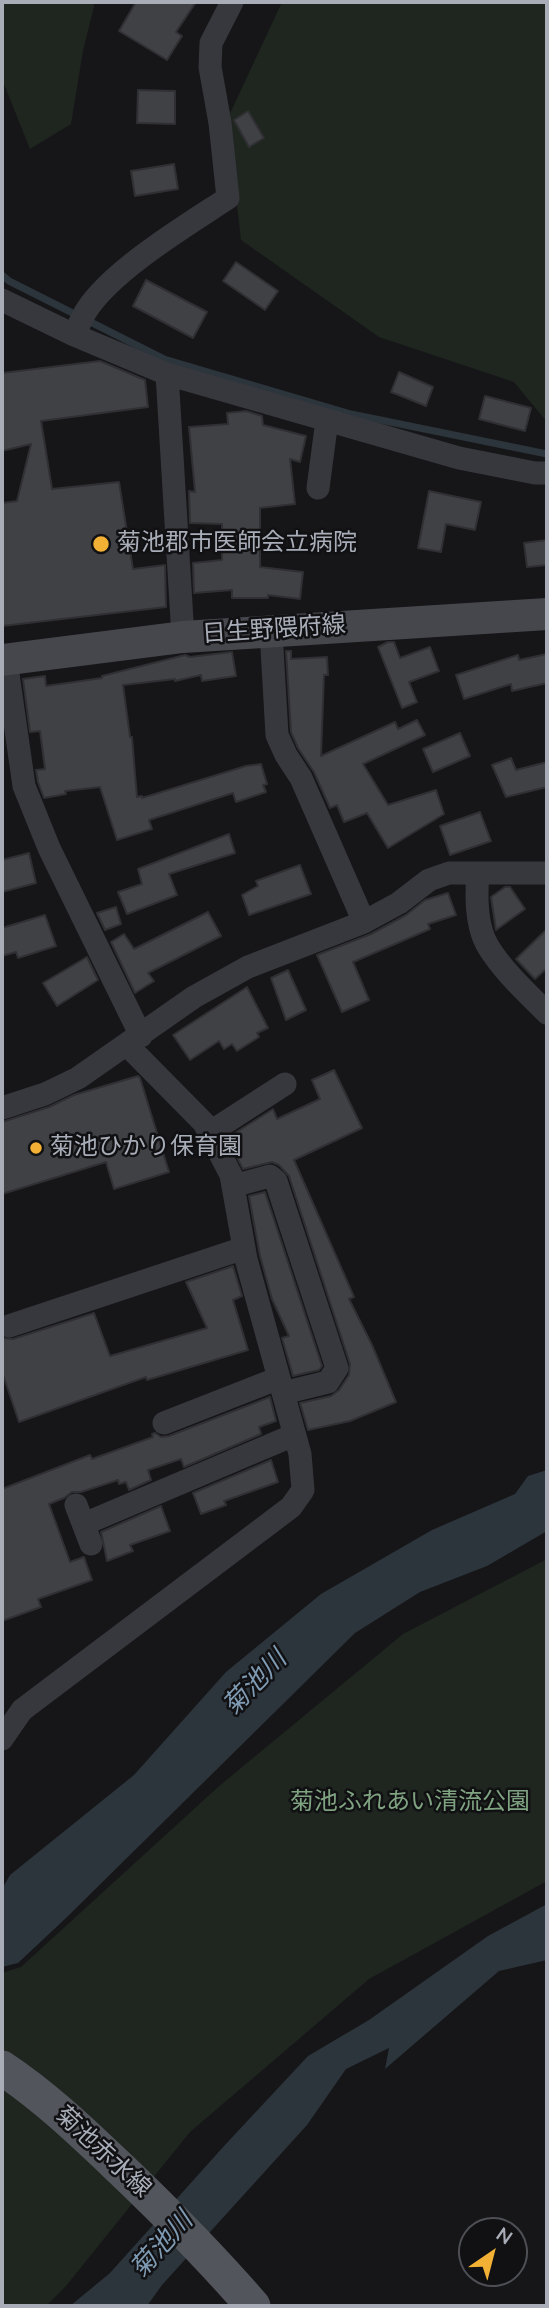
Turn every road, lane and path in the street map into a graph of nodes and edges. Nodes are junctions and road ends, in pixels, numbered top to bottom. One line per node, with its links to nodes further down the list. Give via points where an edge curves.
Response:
1 (232, 2): 3 (street, via 211,43 210,67 228,198 119,276 87,309)
2 (2, 300): 3 (street)
3 (74, 335): 4 (street)
4 (167, 374): 5 (street); 10 (street)
5 (327, 420): 6 (street, via 459,458); 7 (street)
6 (547, 473)
7 (318, 488)
8 (547, 614): 9 (main road, 日生野隈府線)
9 (271, 631): 10 (main road, 日生野隈府線); 14 (street, via 277,735 301,778)
10 (183, 637): 11 (main road, 日生野隈府線)
11 (4, 660): 16 (street, via 24,786)
12 (478, 873): 13 (street); 14 (street, via 449,873 429,880); 15 (street, via 477,895 489,948)
13 (547, 873)
14 (364, 922): 16 (street, via 248,967 194,997)
15 (547, 1013)
16 (134, 1040): 18 (street, via 78,1078); 19 (street)
17 (285, 1084): 19 (street)
18 (2, 1108)
19 (209, 1133): 20 (street)
20 (233, 1186): 21 (street); 23 (street, via 270,1176 276,1181 337,1368 328,1381)
21 (244, 1248): 22 (street); 23 (street)
22 (9, 1326)
23 (281, 1385): 24 (street); 25 (street)
24 (164, 1423)
25 (294, 1435): 26 (street); 27 (street, via 303,1490 291,1507 22,1710)
26 (83, 1524)
27 (2, 1739)
28 (2, 2068): 29 (main road, 菊池赤水線, via 79,2129 208,2255)
29 (252, 2305)

